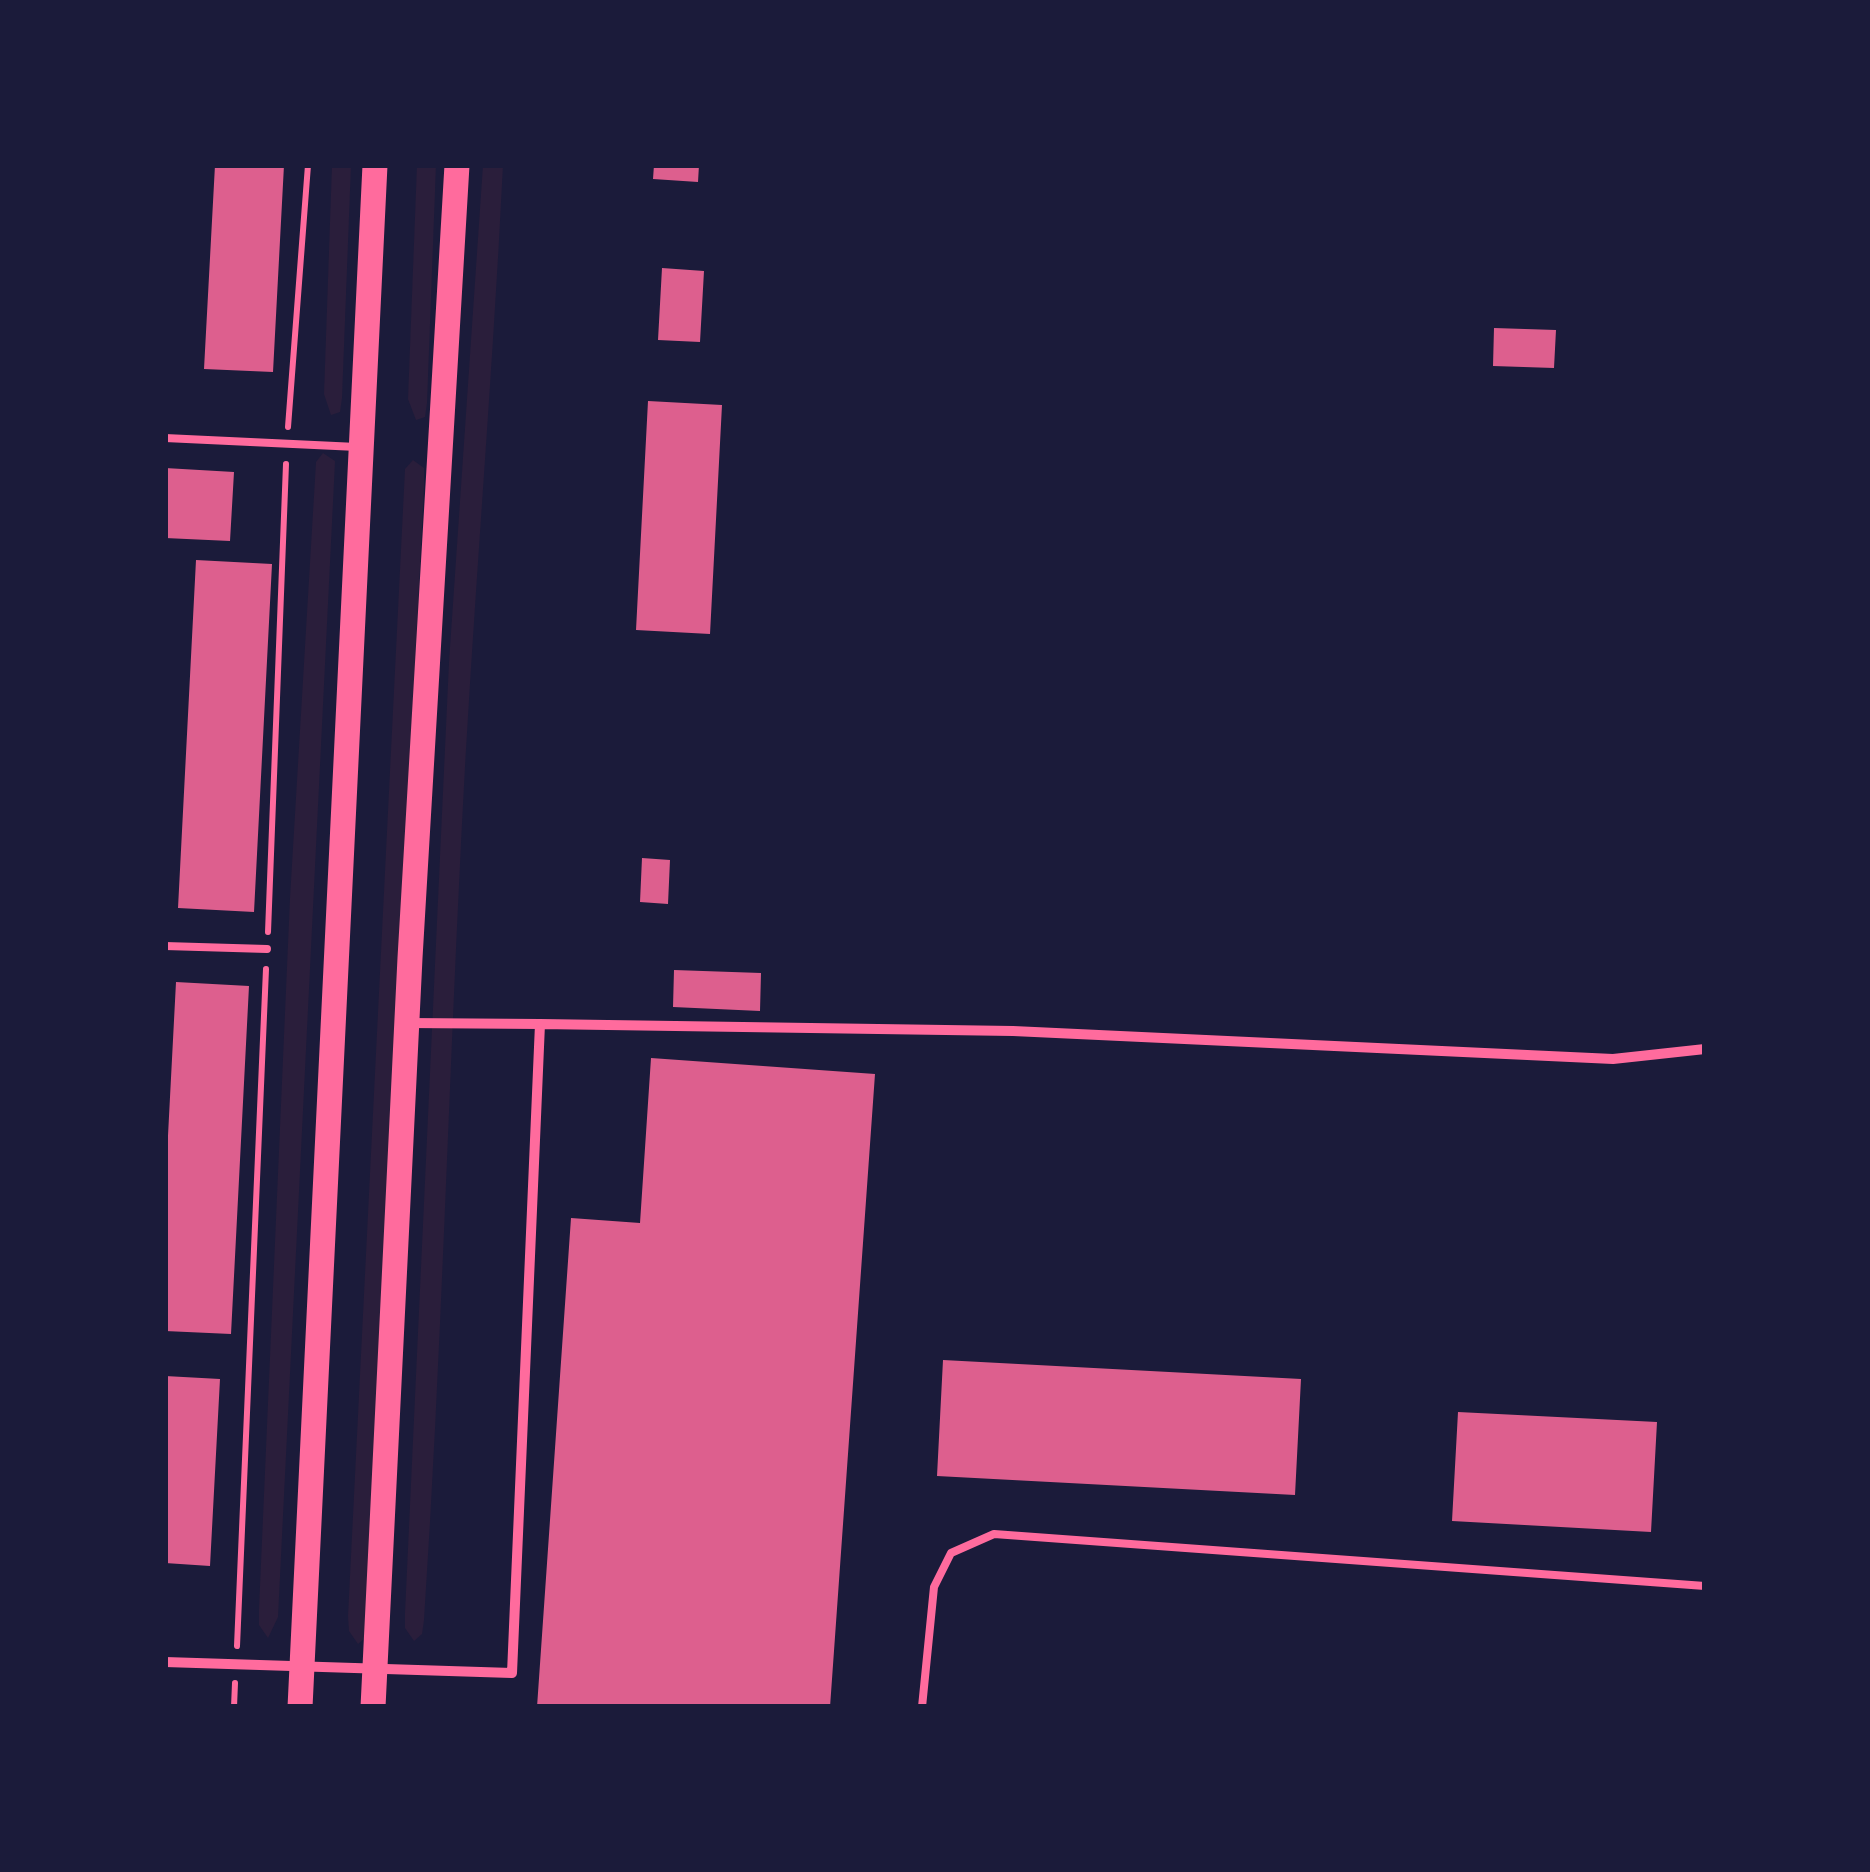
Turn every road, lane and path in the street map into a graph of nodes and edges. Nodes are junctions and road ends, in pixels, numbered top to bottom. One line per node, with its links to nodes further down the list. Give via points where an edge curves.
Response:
1 (308, 165): 5 (path)
2 (375, 165): 6 (main road)
3 (457, 165): 9 (main road)
4 (165, 438): 5 (lane)
5 (287, 444): 6 (lane); 8 (path)
6 (362, 447): 15 (main road)
7 (165, 946): 8 (lane)
8 (267, 949): 14 (path)
9 (408, 1022): 10 (street); 16 (main road)
10 (540, 1024): 11 (street, via 1013,1031 1612,1059); 16 (street, via 512,1673)
11 (1705, 1049)
12 (1705, 1586): 19 (lane, via 994,1534 951,1553 934,1587)
13 (165, 1662): 14 (street)
14 (236, 1663): 15 (street)
15 (302, 1665): 16 (street); 17 (main road)
16 (374, 1668): 18 (main road)
17 (300, 1707)
18 (373, 1707)
19 (922, 1707)

